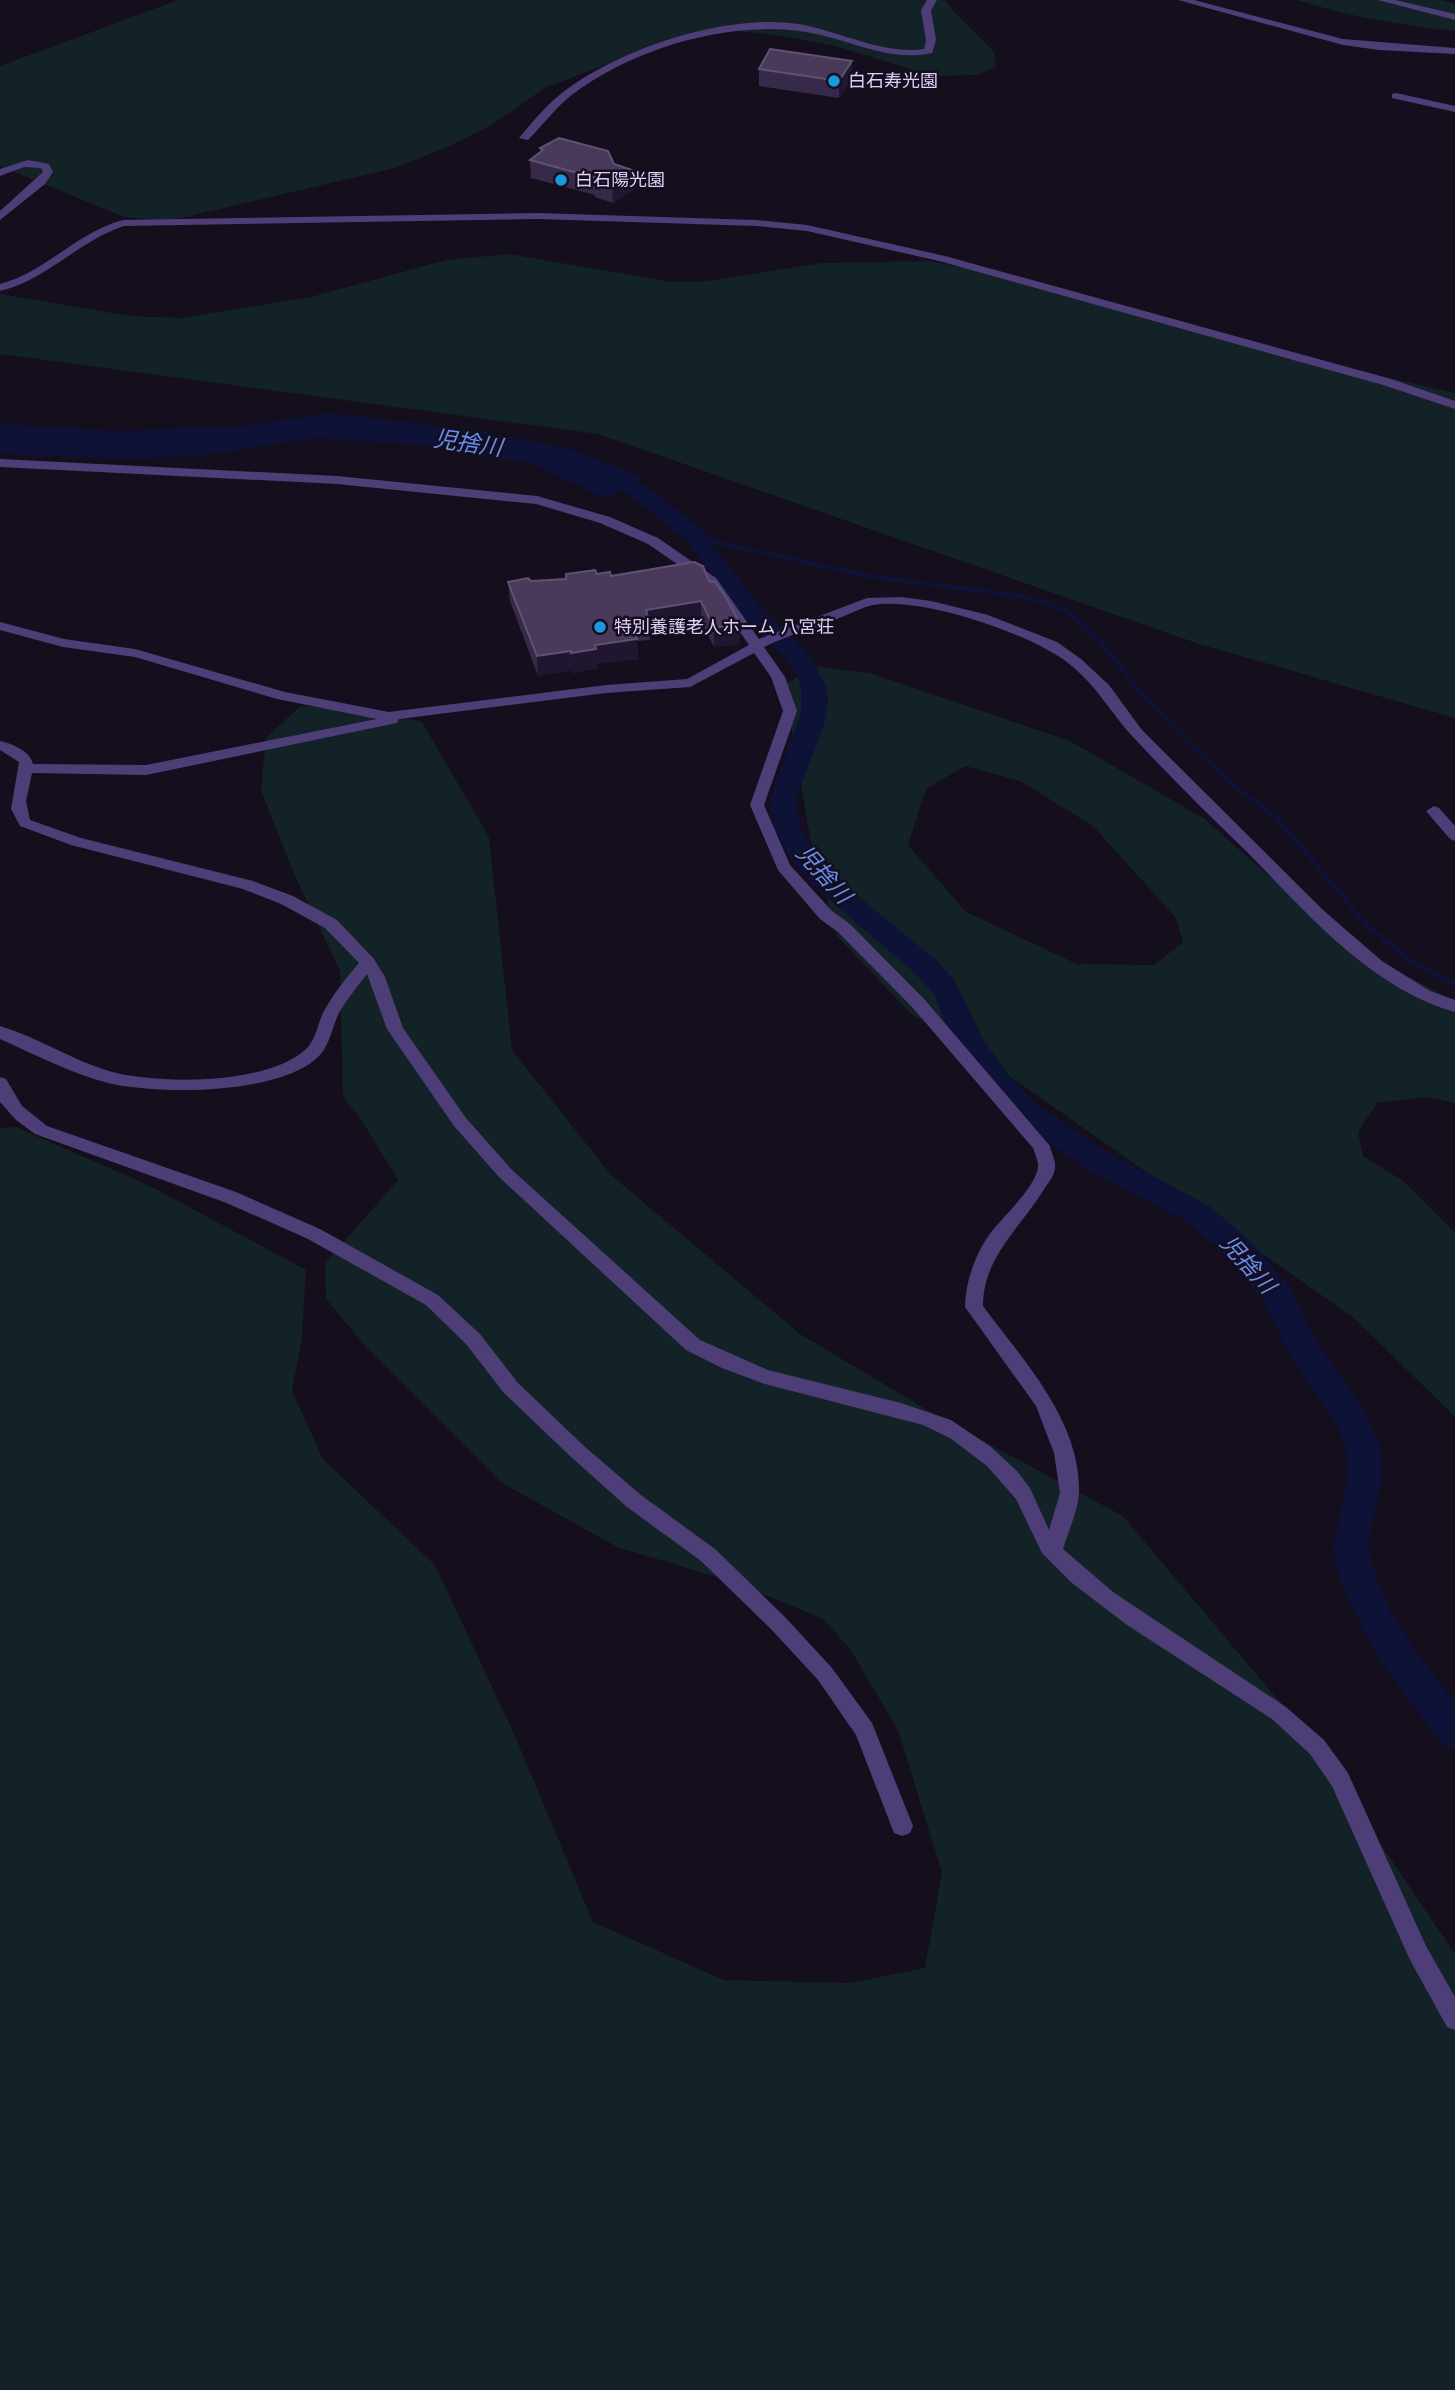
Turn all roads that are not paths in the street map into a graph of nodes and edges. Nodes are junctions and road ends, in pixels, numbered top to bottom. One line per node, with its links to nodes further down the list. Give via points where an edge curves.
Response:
1 (932, 0): 8 (street, via 926,10 931,48 924,52 779,25 726,29 649,52 596,75 567,93)
2 (1183, 0): 5 (street, via 1343,42)
3 (1383, 0): 4 (street)
4 (1455, 17)
5 (1455, 51)
6 (1396, 96): 7 (street)
7 (1455, 109)
8 (523, 138)
9 (0, 173): 10 (street, via 34,162 48,172)
10 (0, 217)
11 (0, 288): 12 (street, via 20,283 94,232 123,223 538,216 756,223 833,233 941,258)
12 (1455, 405)
13 (0, 463): 15 (street, via 325,479 537,500 604,520 660,545 711,581)
14 (0, 626): 16 (street, via 63,643 135,653 282,696 365,713)
15 (760, 645): 16 (street, via 691,683 606,689); 22 (street, via 872,601 931,604 1052,645 1104,688 1137,733 1317,914 1385,971 1424,995); 25 (street, via 783,686 790,711 757,805 783,867 919,1004 1041,1146 1047,1166 1044,1175 995,1240 974,1287 974,1307 1044,1403 1064,1453 1070,1493)
16 (407, 715): 18 (street, via 353,730 146,770)
17 (0, 745): 18 (street, via 22,756)
18 (26, 768): 21 (street, via 18,806 25,823 76,842 268,892 331,924)
19 (1434, 811): 20 (street)
20 (1455, 836)
21 (368, 963): 23 (street, via 338,1002 311,1055 286,1068 238,1081 167,1084 110,1078); 25 (street, via 395,1029 477,1143 693,1345 750,1373 924,1417 956,1432 1013,1480)
22 (1455, 1006)
23 (0, 1032)
24 (0, 1083): 26 (street, via 19,1113 41,1130 230,1197 314,1234 448,1313 510,1388 634,1501 708,1555 825,1674 865,1730)
25 (1052, 1551): 27 (street, via 1112,1601 1279,1713 1317,1748 1340,1780 1418,1953)
26 (902, 1826)
27 (1455, 2020)

